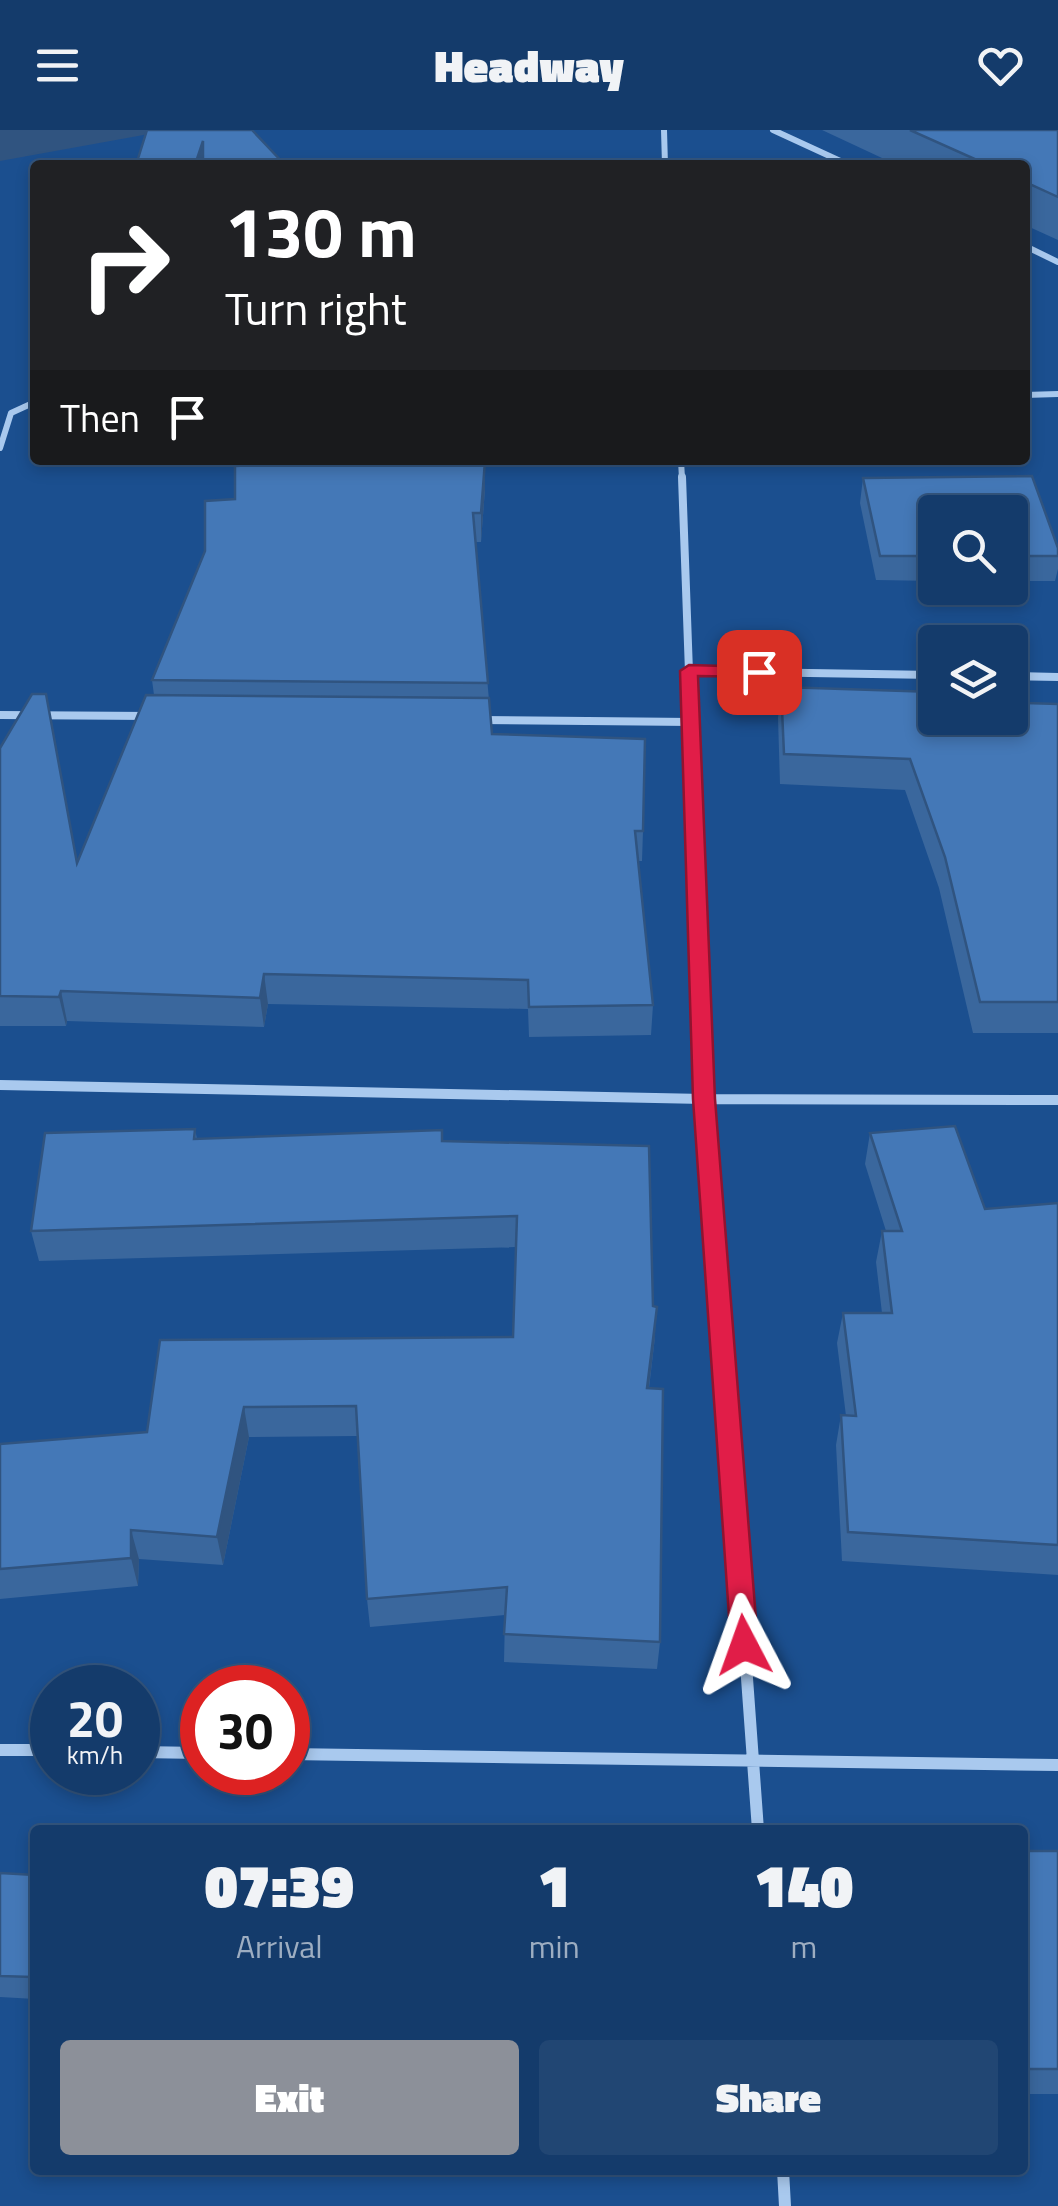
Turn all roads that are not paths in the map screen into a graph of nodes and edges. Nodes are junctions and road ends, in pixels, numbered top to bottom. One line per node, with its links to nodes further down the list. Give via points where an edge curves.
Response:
1 (664, 130): 3 (street)
2 (773, 130): 4 (street)
3 (665, 160)
4 (838, 160)
5 (1030, 248): 6 (street)
6 (1058, 262)
7 (1030, 394): 8 (street)
8 (1058, 394)
9 (30, 404): 10 (street, via 12,413)
10 (0, 448)
11 (681, 465): 12 (street)
12 (689, 671): 13 (street); 19 (street)
13 (918, 675)
14 (1028, 676): 15 (street)
15 (1058, 677)
16 (0, 715): 17 (street)
17 (155, 716)
18 (462, 720): 19 (street)
19 (692, 722): 21 (street)
20 (0, 1085): 21 (street)
21 (704, 1099): 22 (street); 26 (street)
22 (1058, 1100)
23 (0, 1750): 24 (street)
24 (30, 1750)
25 (310, 1754): 26 (street)
26 (753, 1762): 27 (street); 28 (street)
27 (1058, 1765)
28 (758, 1825)
29 (783, 2175): 30 (street)
30 (786, 2206)

